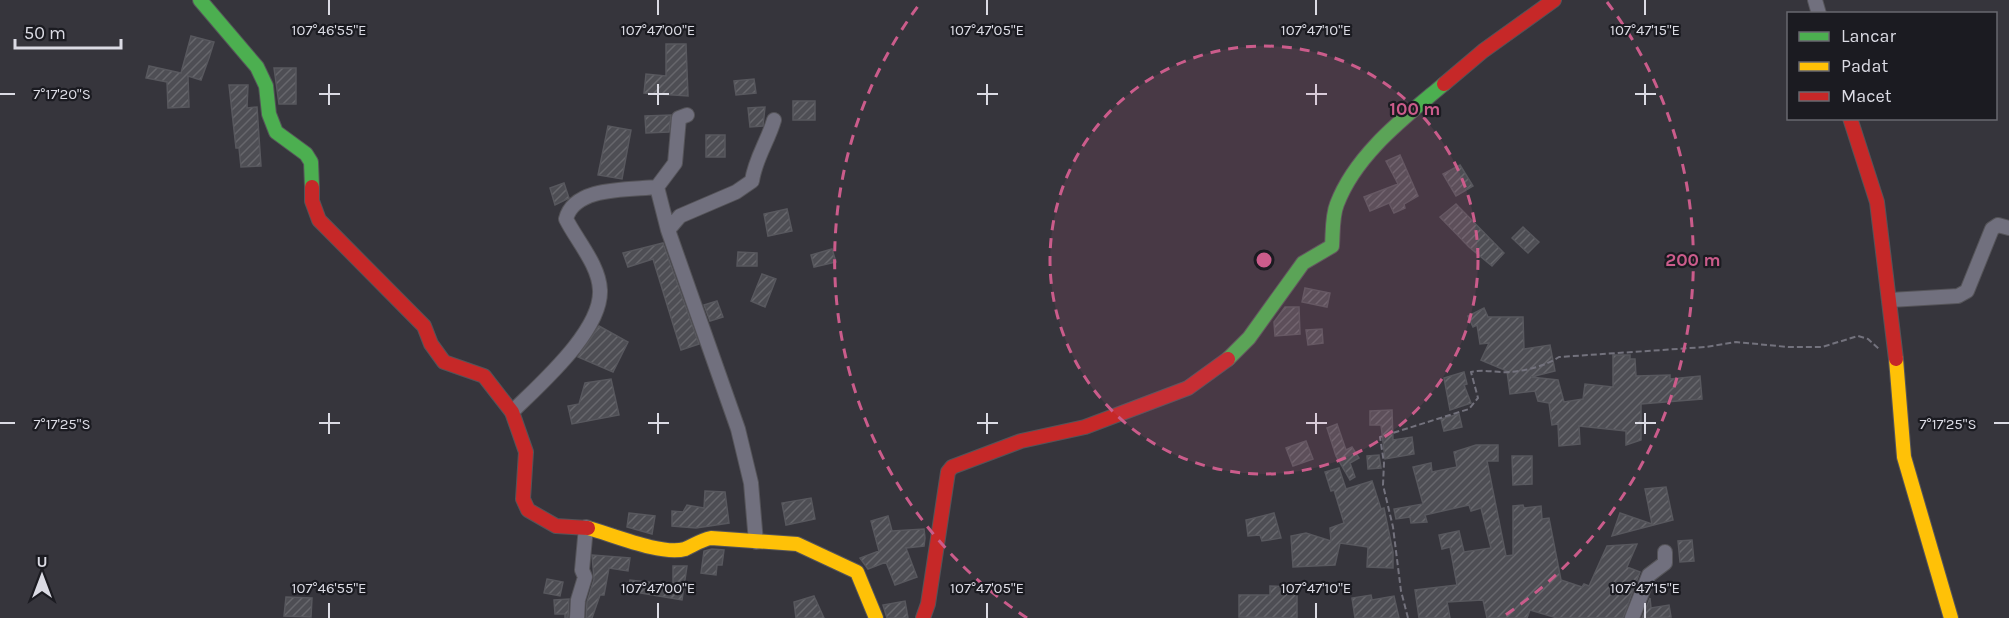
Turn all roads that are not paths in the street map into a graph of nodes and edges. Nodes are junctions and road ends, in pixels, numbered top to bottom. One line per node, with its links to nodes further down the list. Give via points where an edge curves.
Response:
1 (200, 0): 10 (street, via 257,68 266,86 269,114 276,132 306,154 312,201 319,220 424,326 444,362 484,376)
2 (1554, 0): 16 (street, via 1483,51 1373,149 1354,172 1336,207 1332,246 1300,266 1249,338 1225,362 1188,388 1144,406 1067,433 1021,441 952,467)
3 (687, 115): 6 (street, via 679,118 675,163)
4 (774, 120): 8 (street, via 768,142 755,163 752,181 680,216)
5 (1851, 120): 9 (street, via 1876,202)
6 (657, 187): 8 (street); 10 (street, via 603,193 579,200 568,208 566,219 591,262 600,289 597,310 580,340)
7 (2009, 228): 9 (street, via 1998,225 1992,229 1967,291 1958,296)
8 (668, 230): 12 (street, via 738,429 751,483)
9 (1890, 300): 18 (street, via 1904,457)
10 (512, 412): 11 (street, via 526,452 523,499 528,510 556,526)
11 (586, 527): 12 (street, via 665,550 684,549 711,538); 14 (street, via 582,570 585,577 578,600)
12 (756, 542): 15 (street, via 797,544 850,568 862,579)
13 (1665, 552): 17 (street, via 1665,562 1649,575)
14 (578, 618)
15 (876, 618)
16 (923, 618)
17 (1632, 618)
18 (1951, 618)

